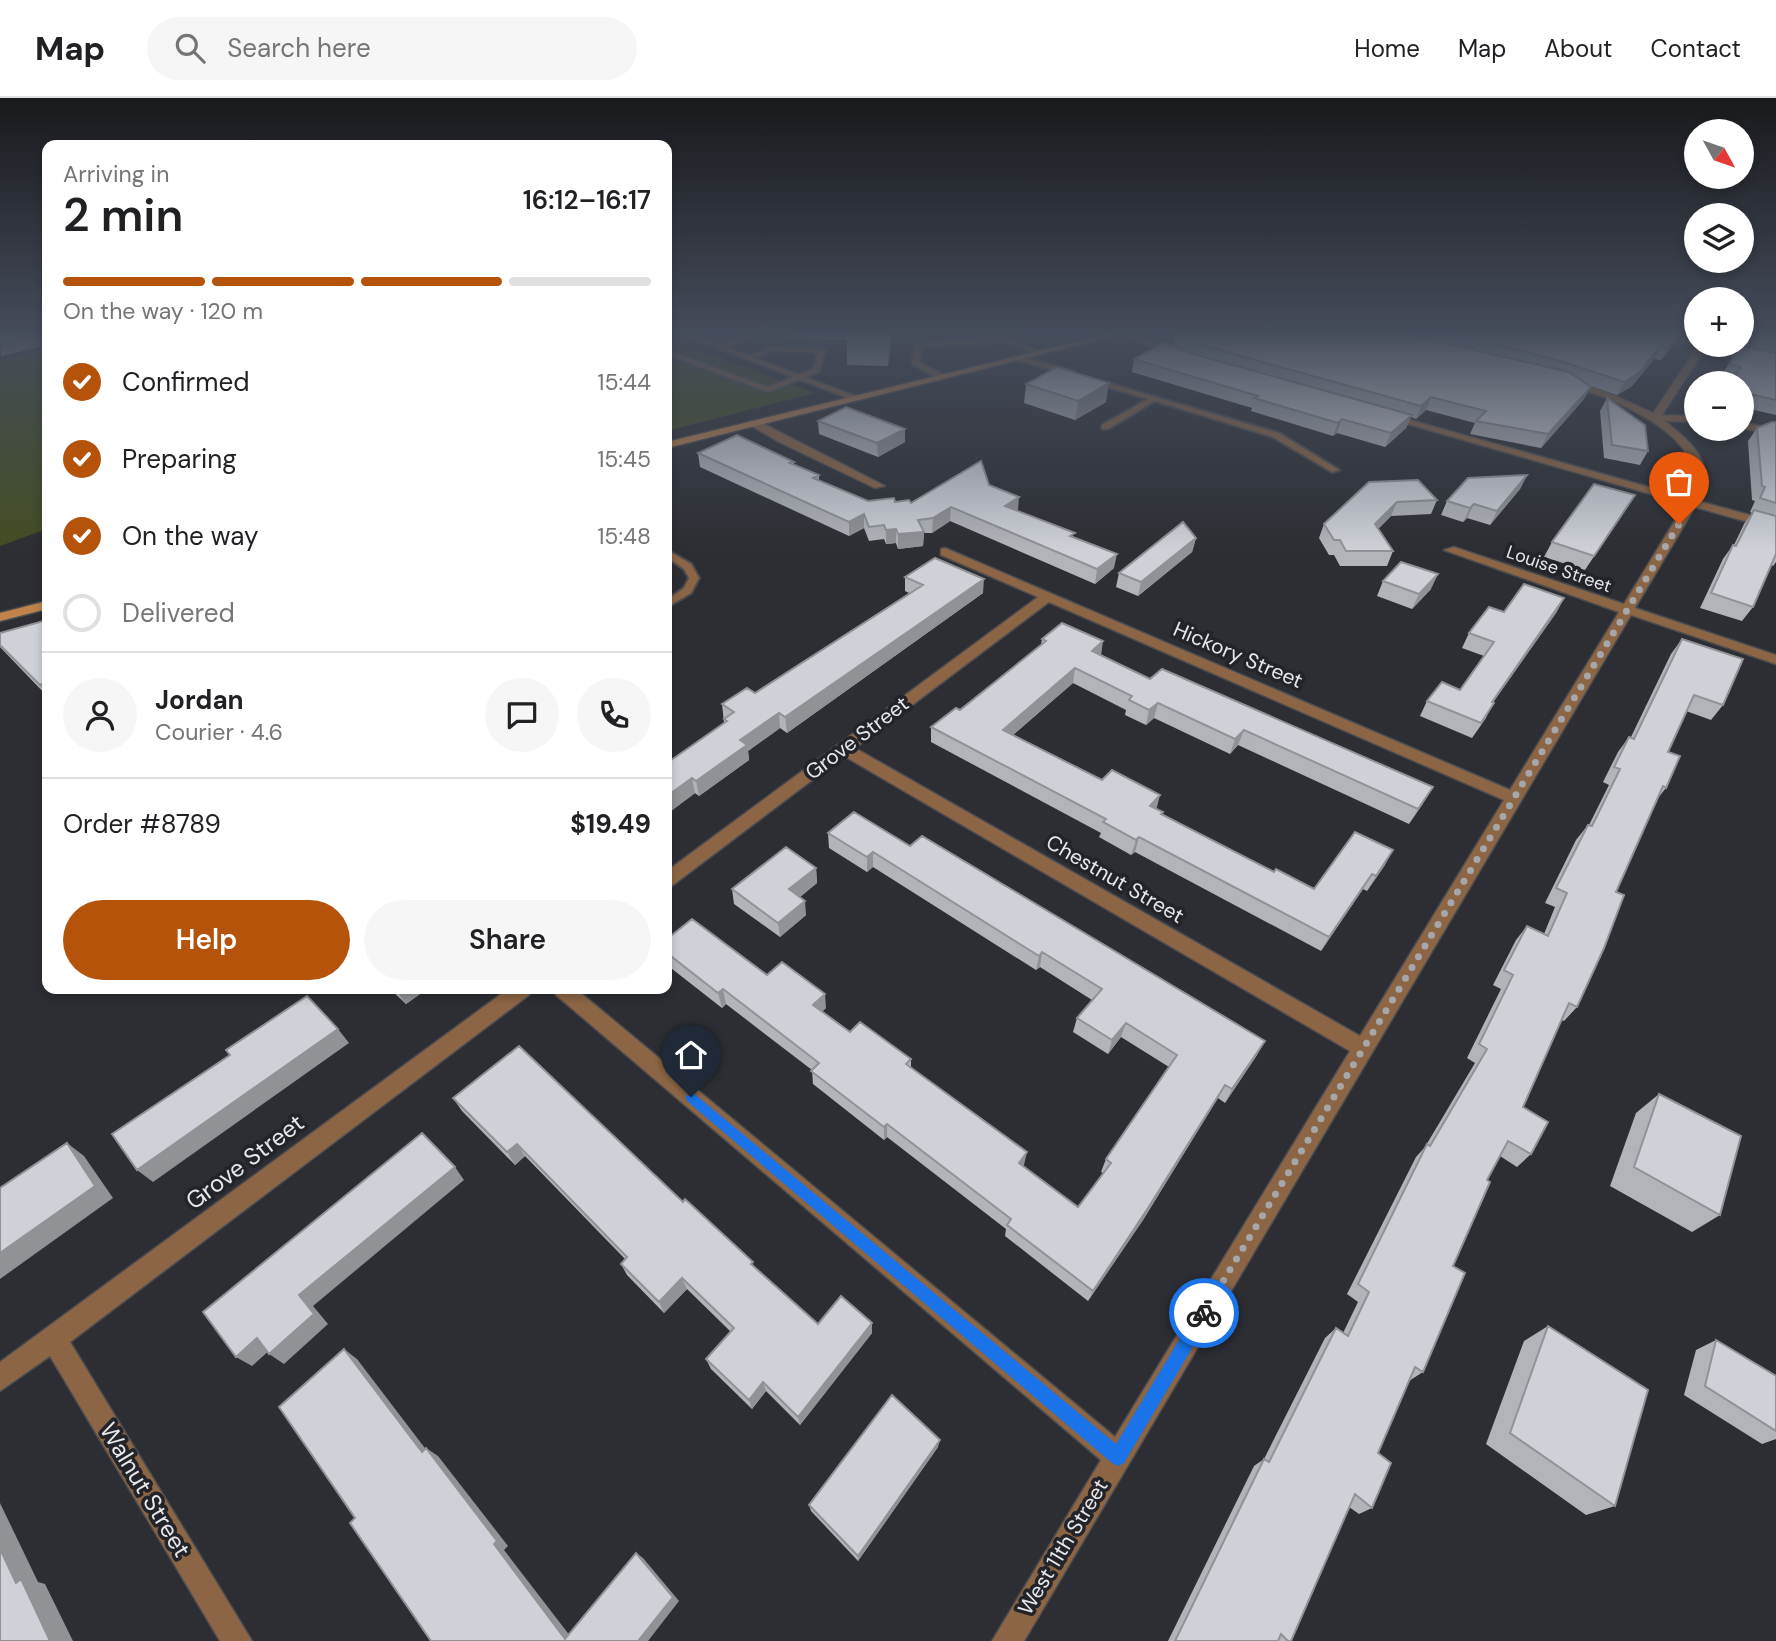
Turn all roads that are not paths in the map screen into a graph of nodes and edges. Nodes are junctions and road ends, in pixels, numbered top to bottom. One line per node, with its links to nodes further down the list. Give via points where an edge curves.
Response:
1 (819, 406): 9 (main road)
2 (1141, 406): 10 (lane)
3 (1181, 406): 14 (lane, via 1276,435)
4 (1630, 406): 7 (street)
5 (1663, 406): 7 (street)
6 (1376, 413): 16 (street)
7 (1655, 418): 8 (street); 16 (street, West 11th Street, via 1685,446 1699,468 1701,478)
8 (1684, 419)
9 (754, 423): 13 (main road); 15 (street)
10 (1105, 427)
11 (1754, 428): 12 (street)
12 (1776, 432)
13 (672, 444)
14 (1335, 470)
15 (879, 486)
16 (1692, 502): 17 (street); 24 (street, West 11th Street)
17 (1776, 526)
18 (1450, 550): 24 (street, Louise Street)
19 (945, 552): 21 (street, Hickory Street)
20 (672, 557): 22 (lane, via 688,565 695,580)
21 (1048, 596): 27 (street, Grove Street); 28 (street, Hickory Street)
22 (672, 601)
23 (42, 606): 25 (main road)
24 (1627, 610): 26 (street, Louise Street); 28 (street, West 11th Street)
25 (0, 617)
26 (1776, 660)
27 (843, 748): 29 (street, Grove Street); 32 (street, Chestnut Street)
28 (1515, 798): 32 (street, West 11th Street)
29 (672, 876)
30 (515, 994): 33 (street, Grove Street)
31 (570, 994): 35 (street)
32 (1363, 1048): 35 (street, West 11th Street)
33 (53, 1338): 34 (street, Grove Street); 36 (street, Walnut Street)
34 (0, 1378)
35 (1118, 1457): 37 (street, West 11th Street)
36 (237, 1641)
37 (1007, 1641)

